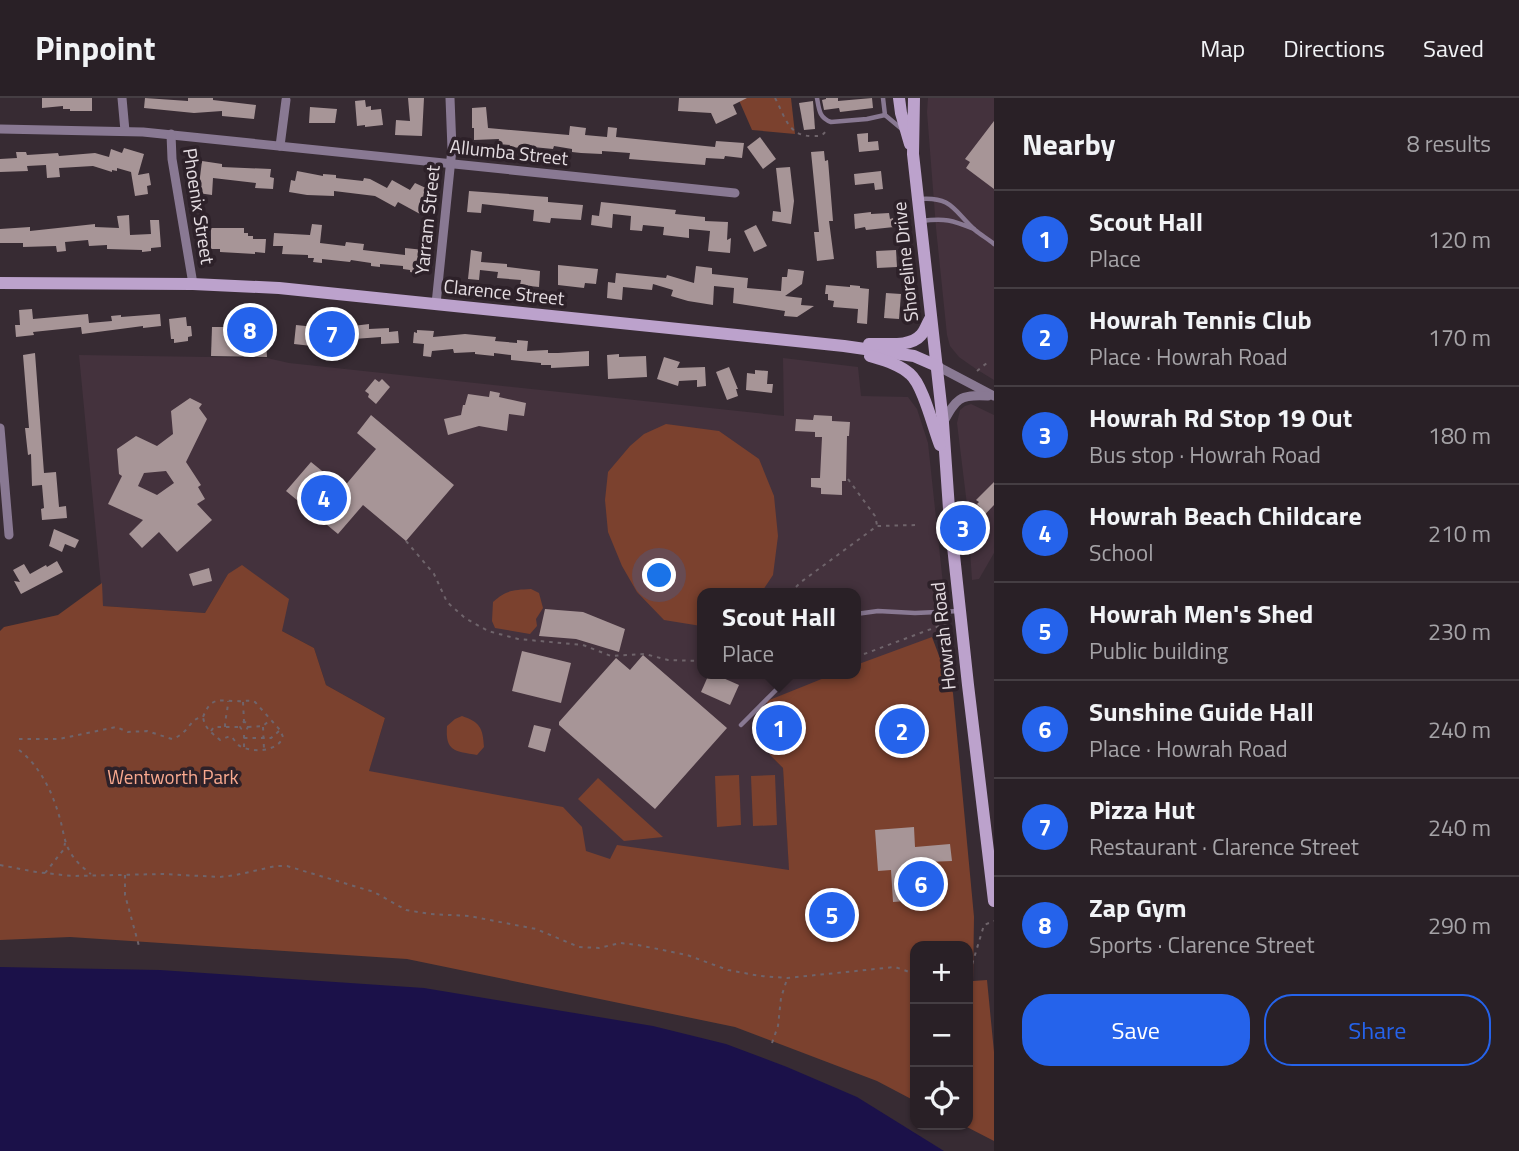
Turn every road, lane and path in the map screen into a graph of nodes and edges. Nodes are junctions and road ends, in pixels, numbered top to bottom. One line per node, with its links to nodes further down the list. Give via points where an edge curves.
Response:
1 (122, 98): 12 (street)
2 (450, 98): 17 (street, Yarram Street)
3 (775, 98): 10 (path, via 799,135 825,134)
4 (817, 98): 10 (lane, via 820,113)
5 (883, 98): 9 (lane)
6 (899, 98): 13 (main road, Shoreline Drive)
7 (914, 98): 16 (main road, Shoreline Drive)
8 (286, 100): 15 (street)
9 (884, 115): 10 (lane); 13 (lane)
10 (831, 122)
11 (0, 129): 12 (street, Allumba Street)
12 (125, 131): 14 (street, Allumba Street)
13 (907, 132): 16 (main road, Shoreline Drive)
14 (171, 134): 15 (street, Allumba Street); 24 (street, Phoenix Street)
15 (280, 146): 17 (street, Allumba Street)
16 (913, 154): 19 (main road, Shoreline Drive)
17 (451, 163): 18 (street, Allumba Street); 25 (street, Yarram Street)
18 (735, 193)
19 (918, 200): 20 (main road, Shoreline Drive); 21 (lane, via 940,200)
20 (920, 221): 21 (lane, via 950,220); 26 (main road, Shoreline Drive)
21 (975, 229): 22 (lane)
22 (994, 244)
23 (0, 283): 24 (main road, Clarence Street)
24 (193, 284): 25 (main road, Clarence Street)
25 (436, 304): 27 (main road, Clarence Street)
26 (930, 319): 27 (main road, via 914,340); 29 (main road, Shoreline Drive)
27 (844, 346): 29 (main road, Clarence Street, via 914,356); 34 (main road, via 911,374)
28 (988, 362): 30 (path)
29 (937, 366): 31 (street, Clarence Street); 32 (main road, Howrah Road)
30 (977, 371)
31 (994, 396): 32 (street, via 961,399)
32 (943, 423): 34 (main road, Howrah Road)
33 (0, 428): 38 (street)
34 (944, 458): 42 (main road, Howrah Road)
35 (848, 479): 37 (path, via 875,516)
36 (918, 525): 37 (path)
37 (877, 526): 40 (path)
38 (9, 535)
39 (406, 541): 44 (path, via 434,574 447,602 488,631 518,639 583,645 611,656 645,654)
40 (795, 588)
41 (861, 613): 42 (lane)
42 (956, 617): 43 (path); 70 (main road, Howrah Road)
43 (861, 655)
44 (697, 661)
45 (787, 679): 52 (lane)
46 (228, 700): 47 (path); 48 (path, via 211,703); 53 (path)
47 (243, 701): 49 (path, via 255,702); 50 (path)
48 (203, 717): 58 (path); 61 (path, via 194,719 185,733 172,739 116,727 59,739)
49 (271, 719): 51 (path); 57 (path)
50 (244, 723): 54 (path); 55 (path)
51 (263, 726): 55 (path); 60 (path)
52 (741, 726)
53 (225, 727): 54 (path); 58 (path, via 214,726)
54 (240, 727): 56 (path)
55 (248, 727): 56 (path)
56 (244, 730): 59 (path)
57 (280, 730): 60 (path); 64 (path, via 281,744)
58 (211, 732): 62 (path, via 220,740 230,736)
59 (244, 738): 60 (path); 62 (path)
60 (264, 738): 64 (path)
61 (19, 739)
62 (244, 748): 64 (path)
63 (19, 750): 65 (path, via 49,791)
64 (264, 750)
65 (65, 842): 67 (path); 69 (path)
66 (0, 865): 67 (path)
67 (45, 873): 69 (path)
68 (125, 874): 69 (path); 72 (path, via 125,895); 75 (path, via 220,877 287,866 374,892 406,910 536,929 579,947 638,945 728,970)
69 (92, 875)
70 (994, 901)
71 (994, 921): 73 (path, via 984,925)
72 (139, 946)
73 (973, 961)
74 (910, 972): 75 (path, via 895,967)
75 (787, 978): 76 (path)
76 (772, 1042)

